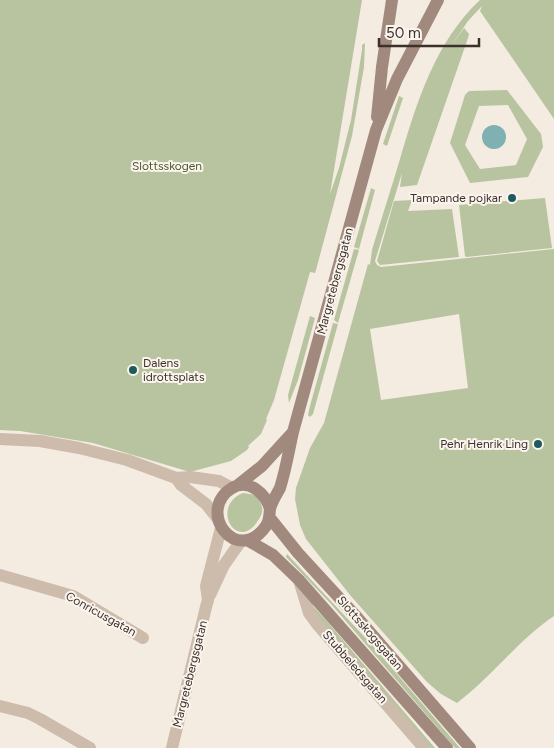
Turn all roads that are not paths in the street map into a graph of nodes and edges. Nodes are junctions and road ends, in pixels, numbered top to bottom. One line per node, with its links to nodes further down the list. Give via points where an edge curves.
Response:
1 (392, 0): 3 (main road, Margretebergsgatan)
2 (438, 0): 3 (main road, Margretebergsgatan, via 414,43)
3 (376, 130): 4 (main road, Margretebergsgatan)
4 (293, 432): 7 (main road, Margretebergsgatan, via 262,466); 8 (main road, Margretebergsgatan, via 287,463)
5 (0, 439): 6 (street, via 40,441 88,450)
6 (176, 478): 7 (street, via 219,480); 9 (street, via 206,504)
7 (235, 487): 8 (main road, via 246,485 263,494); 9 (main road, Margretebergsgatan, via 220,504)
8 (270, 514): 10 (main road, Margretebergsgatan, via 260,533); 20 (main road, Slottsskogsgatan, via 298,553)
9 (220, 524): 10 (main road, via 226,535); 13 (street, Margretebergsgatan, via 206,586)
10 (244, 540): 12 (main road, Slottsskogsgatan, via 273,555); 13 (street, Margretebergsgatan, via 224,565)
11 (0, 574): 14 (street, Conricusgatan, via 73,596)
12 (299, 580): 18 (street, Stubbeledsgatan, via 309,613 317,624); 19 (main road, Slottsskogsgatan)
13 (208, 600): 17 (street, Margretebergsgatan)
14 (143, 638)
15 (0, 706): 16 (street, via 28,713)
16 (90, 748)
17 (172, 748)
18 (424, 748)
19 (447, 748)
20 (470, 748)

